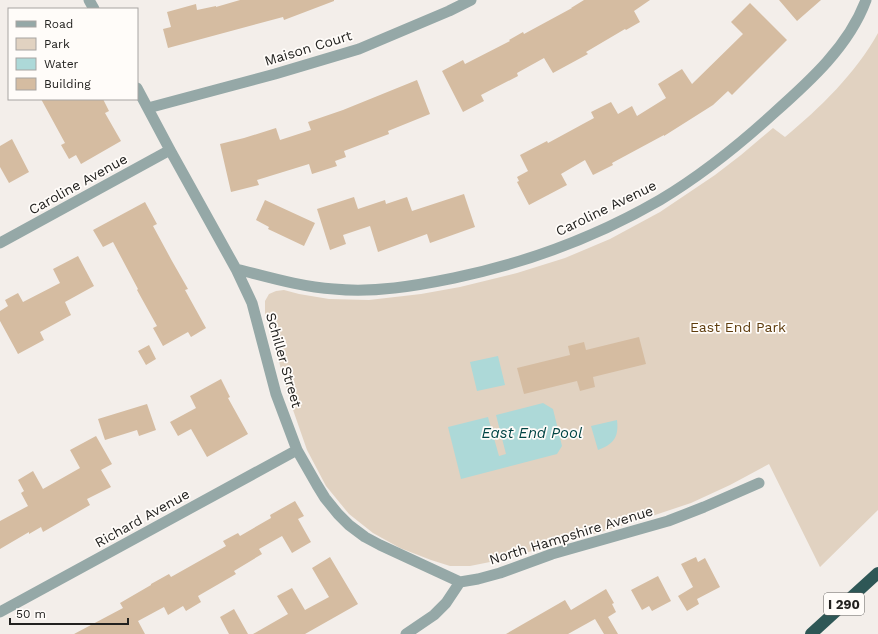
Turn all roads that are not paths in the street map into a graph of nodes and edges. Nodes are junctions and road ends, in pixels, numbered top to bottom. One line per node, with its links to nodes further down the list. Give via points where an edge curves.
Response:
1 (471, 0): 4 (street, Maison Court, via 359,48 275,74)
2 (866, 0): 7 (street, Caroline Avenue, via 849,33 830,58 765,122 690,180 628,217 593,234 521,261 481,272 402,287 371,290 334,289 299,284)
3 (138, 90): 4 (street, Schiller Street)
4 (148, 108): 5 (street, Schiller Street)
5 (170, 150): 6 (street, Caroline Avenue); 7 (street, Schiller Street)
6 (0, 244)
7 (236, 269): 8 (street, Schiller Street, via 252,303 276,394)
8 (297, 450): 12 (street, Schiller Street, via 325,498 349,525 380,545); 14 (street, Richard Avenue)
9 (759, 482): 12 (street, North Hampshire Avenue, via 668,521 552,554 500,573)
10 (878, 567): 13 (highway)
11 (878, 573): 13 (highway, I 290)
12 (460, 582): 15 (street, via 434,615)
13 (860, 590): 16 (highway, I 290)
14 (0, 612)
15 (406, 634)
16 (811, 634)

